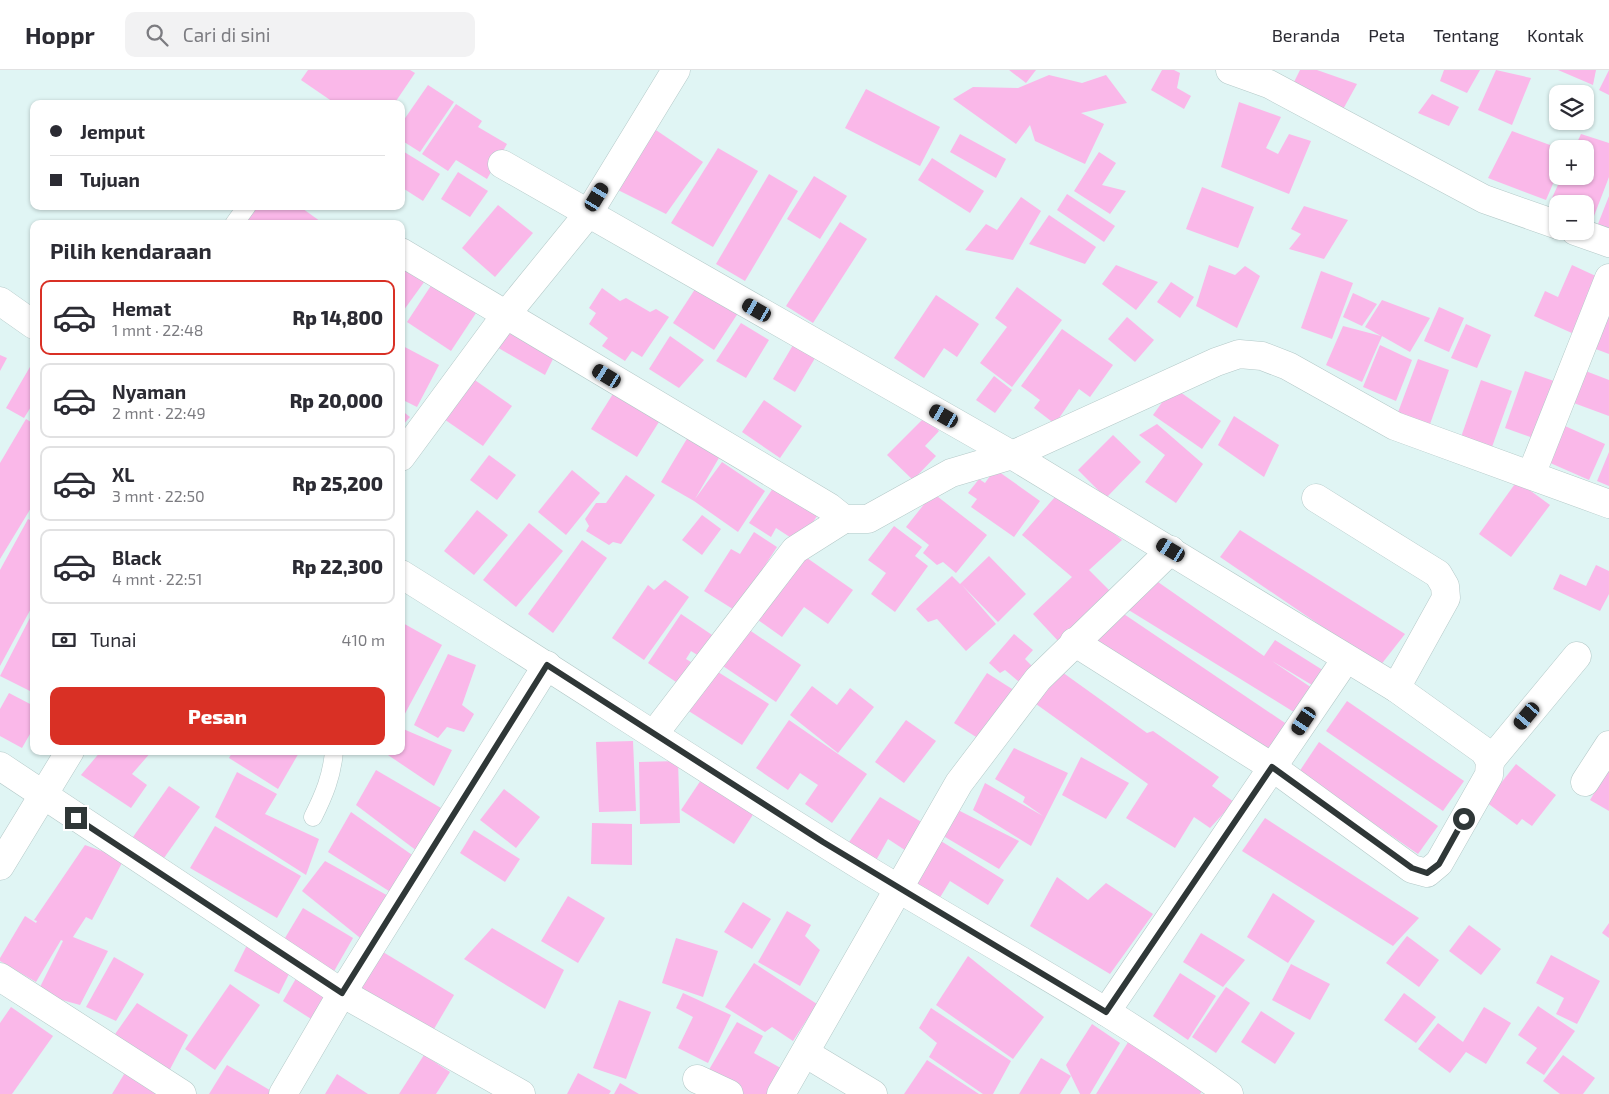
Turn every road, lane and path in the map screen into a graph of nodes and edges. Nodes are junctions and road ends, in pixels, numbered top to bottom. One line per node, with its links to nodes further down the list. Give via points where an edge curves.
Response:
1 (676, 70): 4 (street)
2 (1230, 70): 5 (street, via 1269,84 1484,200)
3 (502, 164): 4 (street)
4 (588, 214): 11 (street); 14 (street)
5 (1549, 222)
6 (1594, 238): 7 (street)
7 (1609, 243)
8 (405, 254): 11 (street)
9 (1609, 278): 15 (street)
10 (0, 301): 12 (street)
11 (505, 316): 13 (street); 18 (street, via 820,502)
12 (30, 322)
13 (405, 452)
14 (1012, 455): 15 (street, via 1239,354 1262,356 1288,366 1395,426); 18 (street, via 951,472 868,520); 19 (street)
15 (1531, 475): 17 (street)
16 (1316, 498): 25 (street, via 1438,574 1445,586 1446,598)
17 (1609, 504)
18 (844, 520): 26 (street, via 795,550)
19 (1171, 550): 21 (street); 23 (street)
20 (405, 577): 24 (street)
21 (1074, 642): 32 (street); 37 (street, via 1038,679 959,783)
22 (1577, 656): 30 (street)
23 (1346, 659): 25 (street); 32 (street)
24 (547, 665): 26 (street); 39 (street)
25 (1396, 688): 30 (street, via 1484,751)
26 (654, 734): 37 (street)
27 (1609, 745): 33 (street)
28 (68, 755): 34 (street)
29 (334, 755): 35 (lane, via 328,786)
30 (1490, 761): 32 (street, via 1489,775 1439,864 1427,873 1412,868)
31 (0, 766): 34 (street)
32 (1272, 767): 40 (street)
33 (1585, 782)
34 (42, 796): 36 (street); 39 (street)
35 (313, 817)
36 (0, 866)
37 (900, 890): 40 (street); 41 (street)
38 (0, 977): 44 (street)
39 (342, 993): 45 (street); 46 (street)
40 (1106, 1012): 43 (street)
41 (805, 1053): 48 (street); 49 (street)
42 (697, 1079): 47 (street)
43 (1216, 1090)
44 (182, 1094)
45 (283, 1094)
46 (521, 1094)
47 (729, 1094)
48 (781, 1094)
49 (872, 1094)

